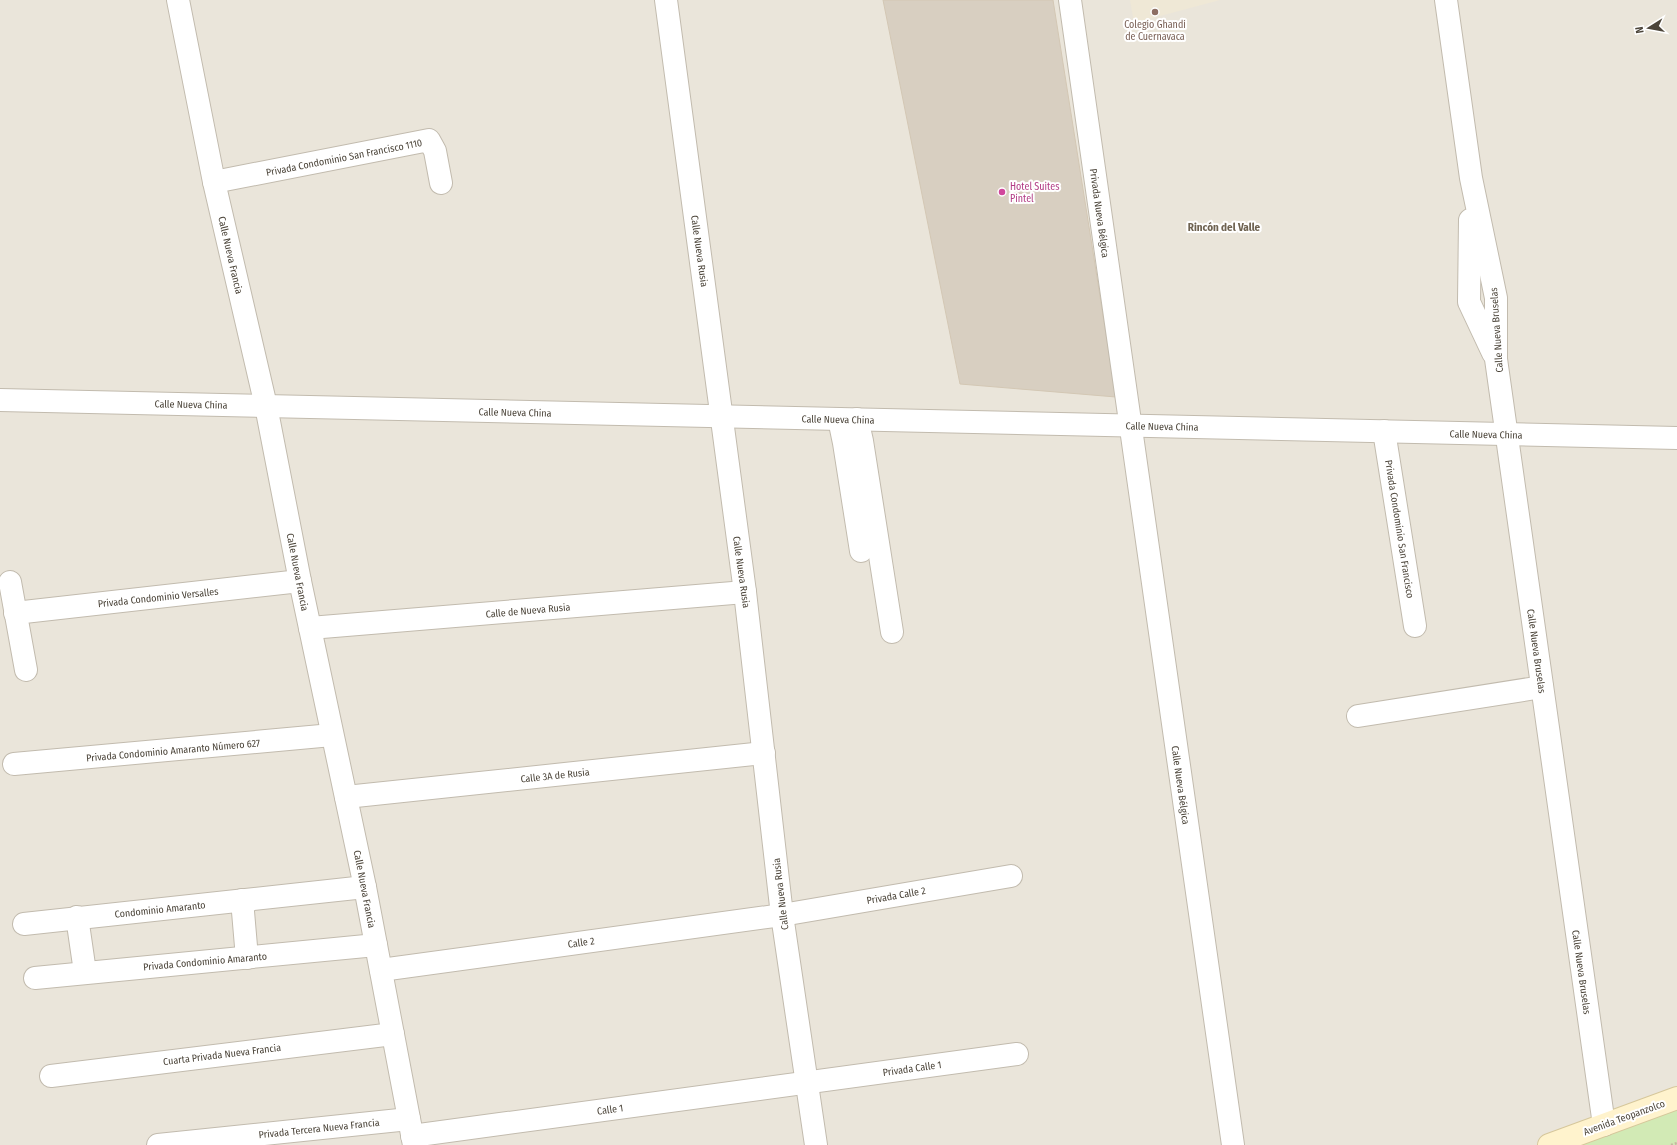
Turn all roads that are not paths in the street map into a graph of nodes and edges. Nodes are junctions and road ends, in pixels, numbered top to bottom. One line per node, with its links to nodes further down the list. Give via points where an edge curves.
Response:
1 (178, 0): 6 (street, Calle Nueva Francia)
2 (666, 0): 11 (street, Calle Nueva Rusia)
3 (1070, 0): 13 (street, Privada Nueva Bélgica)
4 (1446, 0): 5 (street, Calle Nueva Bruselas)
5 (1471, 178): 8 (street, Calle Nueva Bruselas, via 1496,298); 8 (street, Calle Nueva Bruselas, via 1469,302)
6 (214, 182): 7 (street, Privada Condominio San Francisco 1110, via 430,140 435,150); 10 (street, Calle Nueva Francia)
7 (441, 183)
8 (1496, 359): 15 (street, Calle Nueva Bruselas)
9 (0, 400): 10 (street, Calle Nueva China)
10 (266, 406): 11 (street, Calle Nueva China); 18 (street, Calle Nueva Francia)
11 (721, 416): 12 (street, Calle Nueva China); 20 (street, Calle Nueva Rusia)
12 (848, 419): 13 (street, Calle Nueva China); 17 (street, via 844,443); 24 (street, via 862,441)
13 (1129, 426): 14 (street, Calle Nueva China); 52 (street, Calle Nueva Bélgica)
14 (1384, 432): 15 (street, Calle Nueva China); 22 (street, Privada Condominio San Francisco)
15 (1506, 434): 16 (street, Calle Nueva China); 26 (street, Calle Nueva Bruselas)
16 (1677, 438)
17 (861, 550)
18 (300, 581): 21 (street, Privada Condominio Versalles); 23 (street, Calle Nueva Francia)
19 (10, 582): 21 (street)
20 (745, 592): 23 (street, Calle de Nueva Rusia); 29 (street, Calle Nueva Rusia)
21 (15, 613): 25 (street)
22 (1416, 626)
23 (310, 628): 28 (street, Calle Nueva Francia)
24 (892, 632)
25 (26, 670)
26 (1542, 687): 27 (street); 48 (street, Calle Nueva Bruselas)
27 (1358, 716)
28 (332, 735): 30 (street, Privada Condominio Amaranto Número 627); 31 (street, Calle Nueva Francia)
29 (764, 753): 31 (street, Calle 3A de Rusia); 35 (street, Calle Nueva Rusia)
30 (14, 764)
31 (346, 797): 33 (street, Calle Nueva Francia)
32 (1011, 876): 35 (street, Privada Calle 2)
33 (365, 887): 34 (street, Condominio Amaranto); 38 (street, Calle Nueva Francia)
34 (242, 900): 36 (street, Condominio Amaranto); 39 (street)
35 (782, 914): 40 (street, Calle 2); 46 (street, Calle Nueva Rusia)
36 (77, 917): 37 (street, Condominio Amaranto); 41 (street)
37 (24, 924)
38 (376, 946): 39 (street, Privada Condominio Amaranto); 40 (street, Calle Nueva Francia)
39 (247, 958): 41 (street, Privada Condominio Amaranto)
40 (380, 970): 43 (street, Calle Nueva Francia)
41 (85, 972): 42 (street, Privada Condominio Amaranto)
42 (35, 978)
43 (393, 1034): 45 (street, Cuarta Privada Nueva Francia); 49 (street, Calle Nueva Francia)
44 (1017, 1054): 46 (street, Privada Calle 1)
45 (51, 1076)
46 (807, 1082): 49 (street, Calle 1); 51 (street, Calle Nueva Rusia)
47 (1677, 1098): 48 (main road, Avenida Teopanzolco)
48 (1604, 1125): 53 (main road, Avenida Teopanzolco)
49 (412, 1133): 50 (street, Privada Tercera Nueva Francia)
50 (158, 1145)
51 (816, 1145)
52 (1232, 1145)
53 (1549, 1145)

